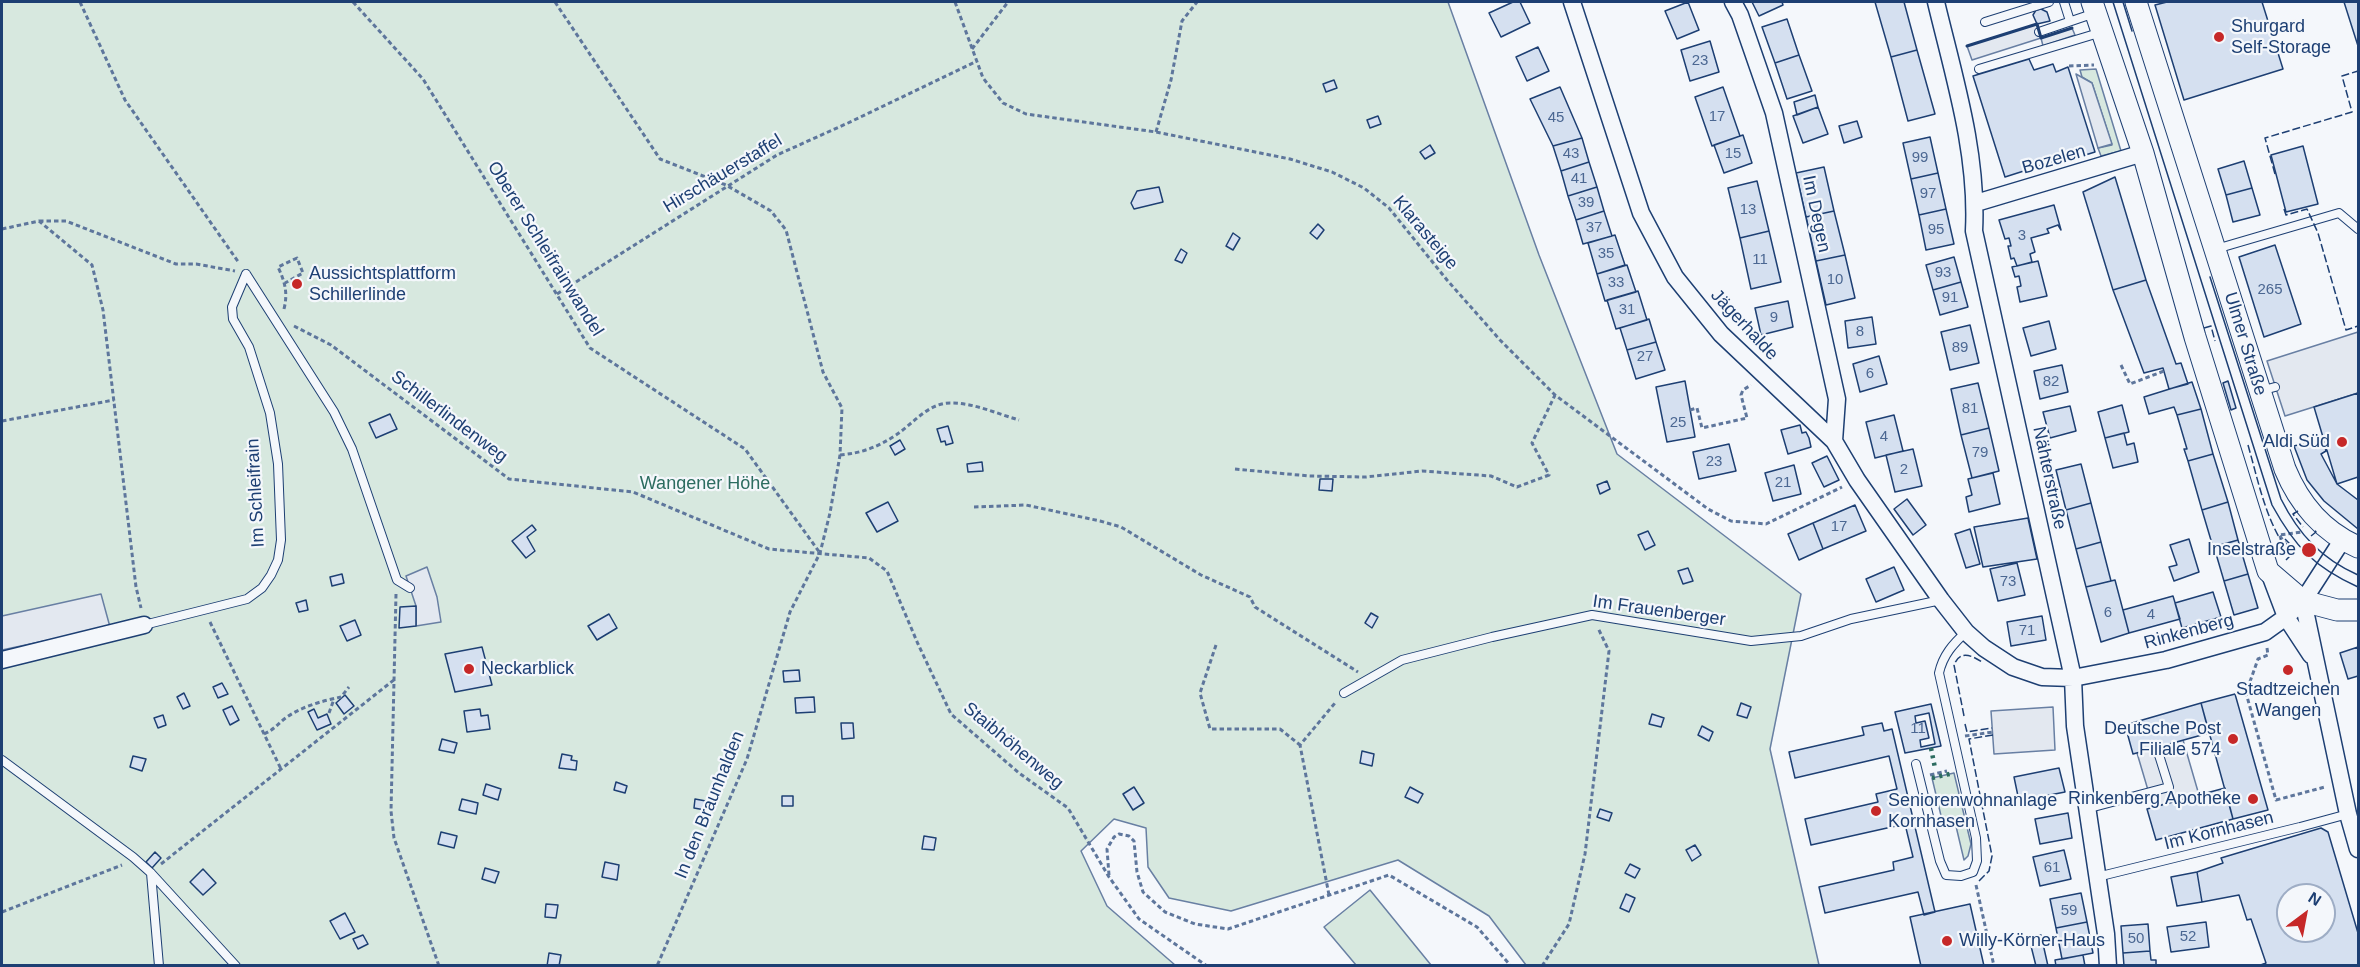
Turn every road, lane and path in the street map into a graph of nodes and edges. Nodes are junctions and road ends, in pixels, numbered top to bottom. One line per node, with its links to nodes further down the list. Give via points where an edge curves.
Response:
1 (80, 2): 30 (path, via 125,100)
2 (352, 2): 32 (path, Oberer Schleifrainwandel, via 423,79)
3 (555, 2): 24 (path, In den Braunhalden, via 660,159)
4 (956, 2): 17 (path, Klarasteige)
5 (1008, 2): 17 (path)
6 (1197, 2): 22 (path, via 1182,21)
7 (1572, 2): 42 (street, Jägerhalde, via 1641,213 1675,277 1721,334)
8 (1733, 2): 42 (street, Im Degen, via 1774,113 1837,399)
9 (1936, 2): 25 (street, Nähterstraße, via 1973,163)
10 (2049, 2): 15 (lane)
11 (2064, 2): 14 (lane)
12 (2136, 2): 29 (street, Ulmer Straße)
13 (2097, 15): 14 (lane); 21 (lane); 23 (street)
14 (2070, 21): 16 (lane)
15 (1985, 22)
16 (2039, 32)
17 (972, 49): 18 (path, Klarasteige)
18 (976, 61): 22 (path, Klarasteige, via 983,78 1003,103 1026,114); 24 (path, Hirschäuerstaffel, via 777,155)
19 (2069, 66): 20 (path)
20 (2089, 67)
21 (1979, 69)
22 (1156, 132): 36 (path, Klarasteige, via 1290,159 1332,172 1364,188 1389,208 1492,331)
23 (2143, 153): 25 (street, Bozelen); 50 (street, via 2195,338)
24 (726, 185): 32 (path, Hirschäuerstaffel); 43 (path, In den Braunhalden, via 771,211 786,230 823,372 842,408)
25 (1976, 203): 65 (street, Nähterstraße, via 1974,231)
26 (39, 221): 27 (path); 30 (path, via 66,221 176,264 220,267); 38 (path, via 92,265 103,310)
27 (2, 229)
28 (2358, 229): 29 (lane, via 2339,213)
29 (2215, 249): 48 (street, Ulmer Straße, via 2267,389 2292,487 2308,510)
30 (246, 274): 33 (lane); 56 (lane, Im Schleifrain, via 232,307 233,319 249,347 270,413 278,464 281,540 278,560 262,588 248,599)
31 (285, 283): 31 (path, via 278,267 297,258 303,273); 33 (path, via 287,298)
32 (557, 295): 49 (path, Oberer Schleifrainwandel, via 590,348 745,449)
33 (278, 323): 49 (path, Schillerlindenweg, via 297,326 331,345 509,479 633,492 769,549); 51 (lane, via 334,412 352,449)
34 (2121, 365): 35 (path, via 2130,384)
35 (2164, 371)
36 (1555, 395): 44 (path, via 1532,444 1549,475 1517,487 1491,476 1422,471 1366,477); 45 (path, Klarasteige, via 1708,509 1731,521 1766,524)
37 (1741, 395): 39 (path, via 1748,417 1702,428 1697,408)
38 (114, 400): 41 (path); 59 (path, via 136,588)
39 (1690, 410)
40 (1019, 420): 43 (path, via 972,406 937,405 861,453)
41 (2, 421)
42 (1834, 441): 45 (street, Jägerhalde)
43 (840, 454): 49 (path, In den Braunhalden)
44 (1235, 469)
45 (1857, 480): 53 (street, Jägerhalde)
46 (974, 507): 67 (path, via 1026,505 1120,527 1202,575 1250,597 1255,607 1360,672)
47 (2310, 530): 50 (path, via 2279,535 2290,550)
48 (2351, 543): 54 (street, Ulmer Straße)
49 (820, 553): 89 (path, Staibhöhenweg, via 869,558 887,571 951,714 1019,773 1068,808); 96 (path, In den Braunhalden, via 790,612 747,759)
50 (2267, 567): 54 (street); 58 (street)
51 (397, 580): 52 (lane); 66 (path)
52 (410, 588)
53 (1941, 600): 57 (lane, Im Frauenberger, via 1851,619 1801,636 1751,641); 60 (street, Jägerhalde)
54 (2303, 601): 55 (street, via 2337,610); 58 (street, Rinkenberg); 64 (street)
55 (2358, 610)
56 (204, 611): 59 (lane, Im Schleifrain); 73 (path)
57 (1592, 615): 67 (lane, Im Frauenberger, via 1402,660); 99 (path, via 1609,651 1585,854 1569,924)
58 (2286, 618): 61 (street, Rinkenberg); 64 (street)
59 (144, 625): 63 (street, Im Schleifrain)
60 (1966, 632): 65 (street, Jägerhalde, via 2013,667 2042,677); 74 (lane, via 1951,646 1939,673)
61 (2265, 632): 65 (street, Rinkenberg, via 2166,660); 82 (path, via 2268,655 2258,659 2246,693 2276,800)
62 (1216, 645): 75 (path, via 1200,693 1210,729 1280,729)
63 (2, 660)
64 (2315, 662): 82 (street)
65 (2073, 678): 83 (street, Nähterstraße)
66 (395, 679): 79 (path); 95 (path, via 391,811 394,838)
67 (1365, 681): 69 (lane, Im Frauenberger)
68 (349, 687): 70 (path)
69 (1344, 693): 75 (path)
70 (334, 699): 71 (path); 73 (path, via 324,699 289,716)
71 (329, 713)
72 (1993, 732): 74 (path)
73 (264, 734): 79 (path)
74 (1954, 738): 87 (lane, via 1976,838 1977,861)
75 (1300, 745): 91 (path)
76 (2159, 755): 83 (lane, via 2169,787)
77 (2, 760): 86 (lane)
78 (1916, 764): 87 (lane, via 1946,875)
79 (281, 769): 88 (path)
80 (1952, 770): 81 (path)
81 (1936, 774)
82 (2342, 782): 84 (street)
83 (2086, 809): 90 (street, Nähterstraße)
84 (2348, 814): 85 (street); 90 (lane, Im Kornhasen)
85 (2358, 849)
86 (133, 857): 88 (lane); 92 (path, via 126,864)
87 (1973, 872): 100 (path)
88 (151, 873): 93 (lane); 94 (lane)
89 (1109, 877): 91 (path, via 1107,849 1119,834 1134,841 1143,892 1165,912 1195,924 1228,929); 97 (path, Staibhöhenweg, via 1139,919)
90 (2096, 877): 101 (street, Nähterstraße)
91 (1329, 895): 98 (path, via 1389,876 1477,927)
92 (2, 912)
93 (159, 966)
94 (236, 966)
95 (439, 966)
96 (657, 966)
97 (1207, 966)
98 (1511, 966)
99 (1542, 966)
100 (1994, 966)
101 (2108, 966)

